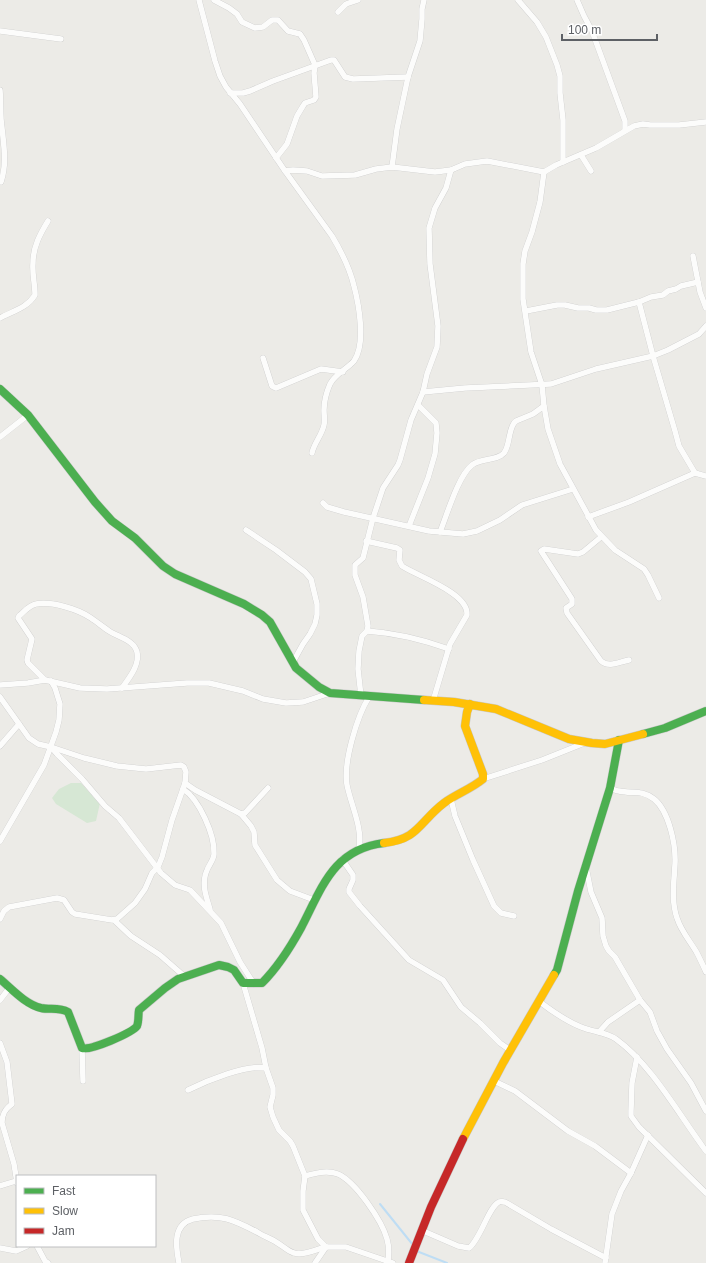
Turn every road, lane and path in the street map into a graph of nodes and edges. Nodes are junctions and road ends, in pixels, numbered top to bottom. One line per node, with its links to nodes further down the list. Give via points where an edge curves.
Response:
1 (199, 0): 13 (street, via 220,76)
2 (214, 0): 10 (street, via 229,8 248,25 260,28 272,20 278,20 288,31 300,34)
3 (358, 0): 7 (street, via 346,4)
4 (424, 0): 11 (street, via 420,41)
5 (518, 0): 18 (street, via 546,37 557,65 560,76)
6 (577, 0): 15 (street, via 592,31 625,121)
7 (338, 12)
8 (0, 31): 9 (street)
9 (61, 39)
10 (315, 65): 11 (street, via 334,60 345,77 353,79); 13 (street, via 250,91); 17 (street, via 316,97 303,106 287,144)
11 (408, 77): 19 (street)
12 (0, 90): 24 (street, via 5,160)
13 (230, 93): 17 (street)
14 (706, 122): 15 (street, via 638,125)
15 (625, 130): 16 (street)
16 (581, 155): 18 (street); 21 (street)
17 (276, 158): 22 (street)
18 (563, 162): 23 (street)
19 (392, 167): 20 (street, via 435,172); 22 (street, via 344,176 322,176 301,170)
20 (451, 170): 23 (street, via 464,164 487,161); 38 (street, via 429,228 430,264 438,331 437,347)
21 (591, 171)
22 (285, 172): 35 (street, via 332,236 354,286 360,322 360,341 354,360)
23 (544, 172): 30 (street, via 540,202 523,264 523,299)
24 (1, 182)
25 (48, 221): 31 (street, via 34,248 35,295 25,306)
26 (693, 256): 27 (street)
27 (698, 282): 28 (street); 29 (street)
28 (639, 302): 30 (street, via 607,310 557,305); 33 (street)
29 (706, 308)
30 (526, 311): 36 (street, via 531,352)
31 (0, 318)
32 (706, 326): 33 (street, via 699,334)
33 (653, 356): 36 (street, via 596,369 551,384); 44 (street, via 680,446)
34 (263, 358): 35 (street, via 272,386 276,388 321,369)
35 (343, 372): 43 (street, via 331,382 324,409 324,424)
36 (542, 384): 38 (street); 40 (street)
37 (0, 389): 41 (street)
38 (423, 392): 39 (street)
39 (418, 405): 49 (street, via 398,465 383,488); 50 (street, via 436,423 437,433 435,454 428,478)
40 (544, 406): 46 (street, via 554,449); 52 (street, via 533,414 516,420 505,452 473,464 466,472)
41 (28, 415): 42 (street); 59 (street, via 112,521 175,574 248,606 262,615 270,622)
42 (0, 437)
43 (312, 453)
44 (695, 473): 45 (street); 48 (street)
45 (706, 476)
46 (573, 489): 48 (street); 52 (street, via 522,505 500,520 477,530 463,534)
47 (323, 503): 49 (street, via 335,510)
48 (588, 517): 53 (street)
49 (373, 518): 50 (street); 54 (street)
50 (409, 526): 52 (street)
51 (246, 530): 59 (street, via 276,550 311,579 317,615 310,634)
52 (440, 532)
53 (601, 537): 55 (street, via 615,550 644,569); 58 (street, via 578,554 544,549 541,551 572,599 566,613 601,661 611,665)
54 (366, 541): 56 (street, via 362,558 356,563 354,571 366,610); 57 (street, via 397,548 400,550 399,560 402,566 443,586 465,605 467,615)
55 (659, 598)
56 (367, 631): 57 (street, via 404,635); 65 (street, via 362,636 358,669)
57 (448, 649): 66 (street)
58 (628, 660)
59 (293, 662): 63 (street, via 304,675)
60 (48, 680): 61 (street); 62 (street, via 80,688); 62 (street, via 28,663 32,639 18,618 37,603 60,606 91,617 108,630 128,640 136,648 137,662); 73 (street, via 58,697 60,711)
61 (0, 685)
62 (122, 688): 63 (street, via 209,683 286,703 303,702)
63 (330, 693): 65 (street)
64 (0, 696): 69 (street)
65 (365, 696): 66 (street); 81 (street, via 346,773 358,826)
66 (433, 701): 67 (street)
67 (470, 704): 71 (street, via 496,709 569,739); 74 (street, via 465,726)
68 (706, 711): 70 (street, via 665,728)
69 (19, 724): 72 (street); 73 (street, via 33,742)
70 (619, 740): 71 (street, via 605,744); 77 (street)
71 (587, 742): 74 (street, via 542,760)
72 (0, 746)
73 (51, 747): 75 (street, via 117,766 146,769 181,765 186,772); 80 (street, via 44,765); 84 (street, via 119,818)
74 (482, 779): 78 (street)
75 (184, 786): 79 (street); 84 (street); 86 (street, via 197,804 212,837 214,855 203,885)
76 (268, 788): 79 (street, via 245,813)
77 (610, 788): 83 (street); 90 (street, via 645,794 654,798 663,810 674,848 674,903 677,918)
78 (451, 799): 81 (street, via 406,838 398,842); 87 (street, via 455,816 494,906 501,913)
79 (241, 814): 85 (street, via 251,826 255,845 276,880 290,891)
80 (0, 841)
81 (359, 848): 82 (street)
82 (342, 859): 85 (street); 102 (street, via 353,875 349,892 360,906 409,960 443,980 460,1007)
83 (586, 866): 97 (street, via 602,918 606,946); 98 (street, via 560,964)
84 (158, 867): 86 (street, via 171,882 190,890); 89 (street, via 152,872 145,889 135,903)
85 (314, 900): 94 (street, via 272,974 262,983)
86 (211, 911): 94 (street, via 222,923 240,962)
87 (514, 916)
88 (0, 919): 89 (street, via 9,907 57,898 64,900 76,914)
89 (115, 921): 91 (street)
90 (706, 972)
91 (184, 976): 93 (street, via 224,965 233,968); 101 (street, via 139,1010 135,1029 101,1044)
92 (0, 980): 95 (street)
93 (243, 983): 94 (street); 104 (street)
94 (254, 984)
95 (10, 987): 96 (street); 101 (street, via 38,1007 68,1012)
96 (0, 1000)
97 (640, 1000): 99 (street, via 608,1022); 108 (street, via 650,1012 667,1049 688,1078)
98 (540, 1002): 99 (street, via 568,1021); 102 (street)
99 (599, 1032): 103 (street, via 615,1038)
100 (0, 1043): 109 (street, via 7,1062 12,1104)
101 (82, 1048): 105 (street)
102 (510, 1050): 106 (street)
103 (637, 1058): 110 (street, via 631,1116); 111 (street)
104 (266, 1068): 107 (street, via 255,1067 223,1075); 114 (street, via 273,1088 270,1107 276,1127 293,1146)
105 (83, 1082)
106 (494, 1082): 112 (street, via 515,1091 568,1131); 118 (street, via 461,1142)
107 (188, 1090)
108 (706, 1111)
109 (1, 1117): 113 (street)
110 (648, 1135): 112 (street); 117 (street)
111 (706, 1151)
112 (631, 1173): 123 (street, via 612,1214)
113 (16, 1176)
114 (305, 1176): 121 (street, via 303,1210 318,1239); 124 (street, via 325,1171 338,1174 351,1182 385,1232)
115 (16, 1182): 116 (street)
116 (0, 1186)
117 (706, 1193)
118 (421, 1230): 123 (street, via 469,1248 494,1205 505,1202); 128 (street)
119 (25, 1247): 122 (street, via 16,1251)
120 (38, 1247): 125 (street)
121 (326, 1247): 124 (street, via 346,1247); 126 (street, via 298,1254 292,1253 275,1241 233,1220 215,1216 190,1220 180,1230 176,1238); 127 (street)
122 (0, 1248)
123 (605, 1260)
124 (390, 1262)
125 (48, 1263)
126 (179, 1263)
127 (315, 1263)
128 (409, 1263)

